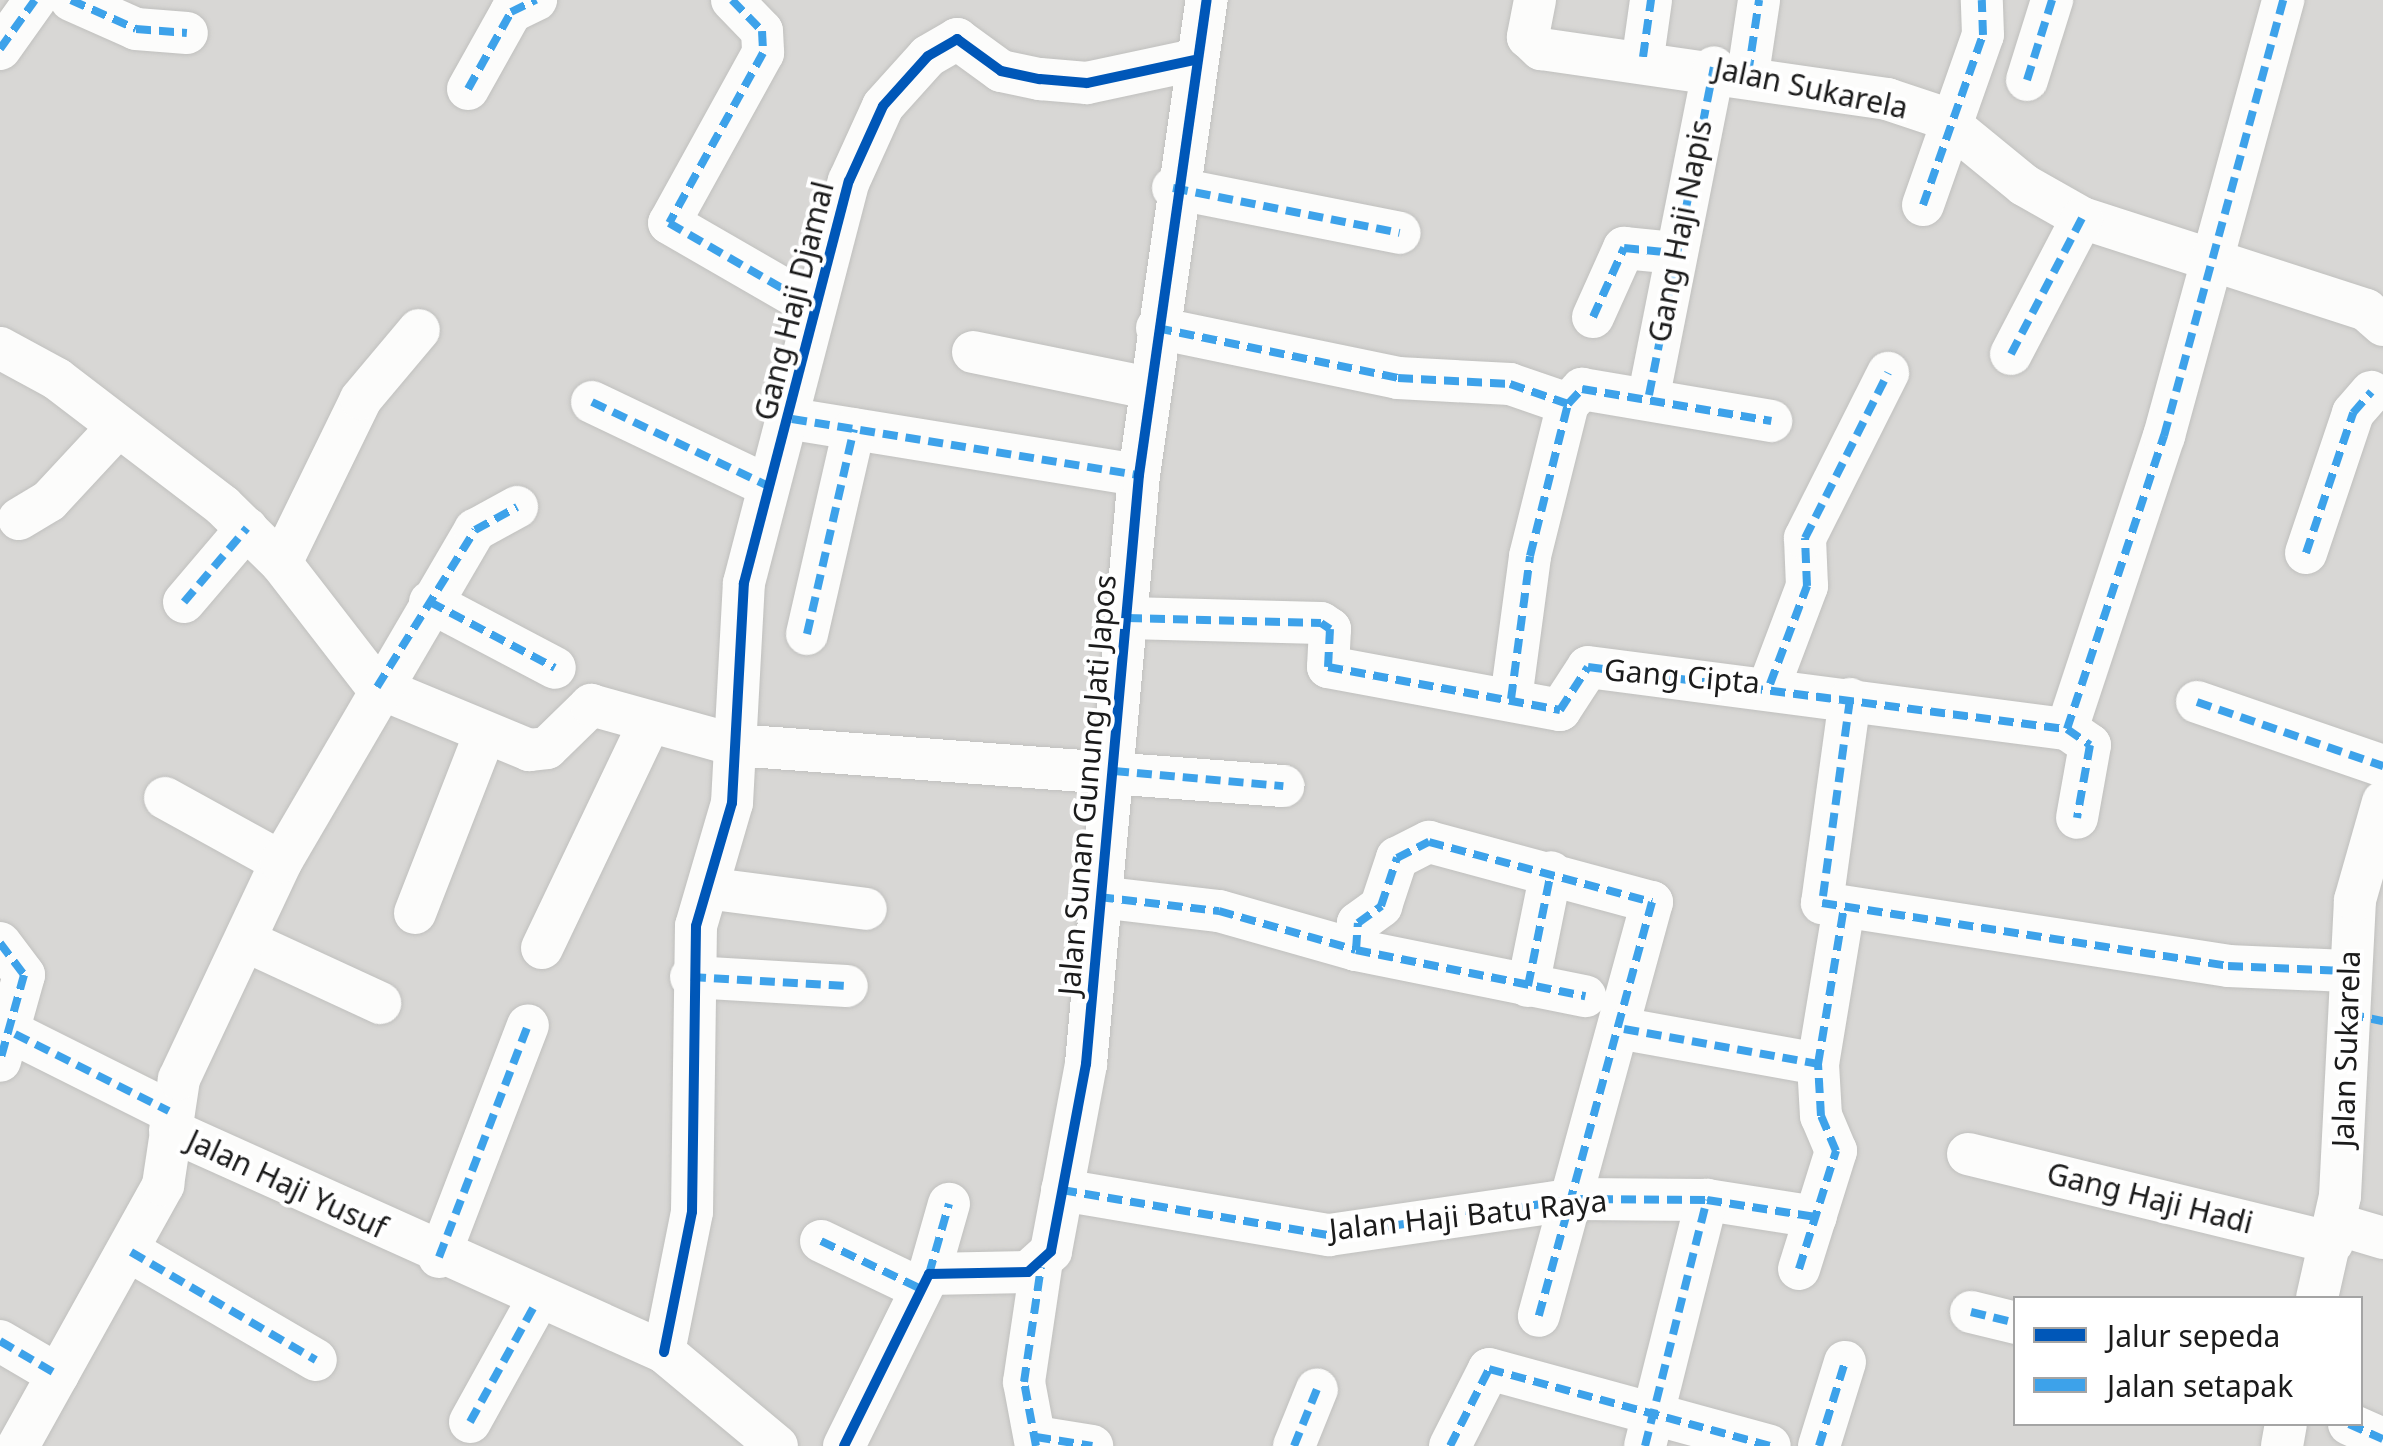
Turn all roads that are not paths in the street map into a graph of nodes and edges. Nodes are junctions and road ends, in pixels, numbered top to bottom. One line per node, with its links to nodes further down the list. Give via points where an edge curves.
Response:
1 (35, 0): 13 (street)
2 (71, 0): 12 (street, via 136,29)
3 (536, 0): 18 (street, via 512,12)
4 (732, 0): 26 (street, via 762,31 763,53 670,223)
5 (1207, 0): 15 (street, Jalan Sunan Gunung Jati Japos)
6 (1535, 0): 14 (street, Jalan Sukarela, via 1528,37 1536,48)
7 (1651, 0): 14 (street)
8 (1759, 0): 16 (street, Gang Haji Napis)
9 (1982, 0): 19 (street, via 1983,35)
10 (2052, 0): 17 (street)
11 (2282, 0): 25 (street)
12 (187, 33)
13 (0, 49)
14 (1643, 57): 16 (street, Jalan Sukarela)
15 (1194, 60): 20 (street, Jalan Sunan Gunung Jati Japos); 26 (street, Gang Haji Djamal, via 1087,83 1000,71 966,37 944,44 883,106 867,137)
16 (1731, 71): 19 (street, Jalan Sukarela, via 1887,99 1941,117); 24 (street, Gang Haji Napis)
17 (2027, 80)
18 (468, 89)
19 (1954, 133): 21 (street); 22 (street, Jalan Sukarela)
20 (1174, 188): 23 (street); 29 (street, Jalan Sunan Gunung Jati Japos)
21 (1923, 205)
22 (2082, 218): 25 (street, Jalan Sukarela); 34 (street)
23 (1400, 233)
24 (1674, 253): 27 (street, via 1624,248); 37 (street, Gang Haji Napis)
25 (2207, 263): 28 (street, Jalan Sukarela, via 2366,310); 63 (street, via 2164,436)
26 (813, 306): 41 (street, Gang Haji Djamal)
27 (1593, 317)
28 (2383, 325)
29 (1157, 328): 36 (street, Jalan Sunan Gunung Jati Japos); 40 (street, via 1398,378 1510,384)
30 (419, 330): 51 (street, via 361,398)
31 (0, 348): 44 (street, via 57,379)
32 (2383, 351): 38 (street)
33 (973, 352): 36 (street)
34 (2011, 354)
35 (1888, 373): 57 (street, via 1805,538 1807,586)
36 (1149, 388): 45 (street, Jalan Sunan Gunung Jati Japos)
37 (1649, 394): 40 (street, via 1582,389); 42 (street)
38 (2377, 399): 50 (street, via 2353,412)
39 (592, 402): 46 (street)
40 (1568, 404): 59 (street, via 1530,556)
41 (792, 419): 43 (street); 46 (street, Gang Haji Djamal)
42 (1771, 421)
43 (854, 429): 45 (street); 55 (street)
44 (116, 430): 48 (street, via 50,502); 49 (street)
45 (1139, 475): 54 (street, Jalan Sunan Gunung Jati Japos)
46 (768, 486): 65 (street, Gang Haji Djamal, via 744,583)
47 (517, 507): 53 (street, Jalan Haji Yusuf, via 481,523)
48 (19, 519)
49 (247, 528): 51 (street); 52 (street)
50 (2306, 553)
51 (281, 563): 58 (street)
52 (184, 602)
53 (430, 602): 56 (street); 58 (street, Jalan Haji Yusuf)
54 (1127, 618): 59 (street, Gang Cipta, via 1321,623 1330,629 1328,666); 67 (street, Jalan Sunan Gunung Jati Japos)
55 (807, 634)
56 (555, 668)
57 (1770, 684): 59 (street, Gang Cipta, via 1588,667 1560,710); 60 (street, Gang Cipta)
58 (377, 687): 64 (street); 72 (street, Jalan Haji Yusuf)
59 (1511, 699)
60 (1850, 699): 63 (street, Gang Cipta); 76 (street, via 1822,902)
61 (2197, 702): 66 (street)
62 (647, 728): 64 (street, via 591,705 539,751); 65 (street); 81 (street)
63 (2067, 729): 71 (street, via 2090,745)
64 (484, 736): 78 (street)
65 (736, 744): 67 (street); 74 (street, Gang Haji Djamal)
66 (2383, 766)
67 (1114, 772): 68 (street); 75 (street, Jalan Sunan Gunung Jati Japos)
68 (1283, 786)
69 (164, 798): 72 (street)
70 (2383, 802): 83 (street, Jalan Sukarela)
71 (2078, 818)
72 (281, 862): 79 (street, Jalan Haji Yusuf)
73 (1551, 872): 82 (street, via 1429,842 1409,846 1381,906 1358,923); 86 (street); 91 (street, via 1652,902)
74 (713, 889): 77 (street); 84 (street, Gang Haji Djamal, via 696,926)
75 (1100, 897): 82 (street, via 1219,911); 96 (street, Jalan Sunan Gunung Jati Japos, via 1086,1064)
76 (1844, 908): 83 (street, via 2228,966); 93 (street)
77 (866, 909)
78 (414, 913)
79 (246, 941): 88 (street); 94 (street, Jalan Haji Yusuf)
80 (0, 943): 92 (street, via 24,975)
81 (542, 948)
82 (1356, 950): 86 (street)
83 (2346, 971): 89 (street, Jalan Sukarela)
84 (691, 977): 85 (street); 115 (street, Gang Haji Djamal, via 692,1212)
85 (847, 986)
86 (1528, 986): 87 (street)
87 (1585, 996)
88 (380, 1002)
89 (2366, 1018): 101 (street, Jalan Sukarela)
90 (528, 1025): 105 (street)
91 (1624, 1029): 93 (street); 97 (street)
92 (7, 1048): 94 (street)
93 (1818, 1064): 100 (street, via 1821,1116 1836,1150)
94 (170, 1120): 104 (street, via 163,1185); 105 (street, Jalan Haji Yusuf)
95 (1968, 1154): 101 (street, Gang Haji Hadi)
96 (1062, 1190): 97 (street, Jalan Haji Batu Raya, via 1329,1235); 106 (street, Jalan Sunan Gunung Jati Japos)
97 (1575, 1198): 98 (street, Jalan Haji Batu Raya); 112 (street)
98 (1707, 1200): 100 (street, Jalan Haji Batu Raya); 122 (street)
99 (949, 1204): 108 (street)
100 (1816, 1217): 107 (street)
101 (2334, 1233): 102 (street, Gang Haji Hadi); 109 (street, Jalan Sukarela)
102 (2383, 1238)
103 (821, 1241): 108 (street)
104 (131, 1252): 116 (street); 118 (street)
105 (439, 1257): 110 (street, Jalan Haji Yusuf)
106 (1041, 1268): 108 (street); 124 (street, Jalan Sunan Gunung Jati Japos, via 1024,1382)
107 (1799, 1269)
108 (924, 1281): 127 (street)
109 (2318, 1296)
110 (537, 1301): 115 (street, Jalan Haji Yusuf); 120 (street)
111 (1972, 1312): 113 (street)
112 (1539, 1316)
113 (2013, 1322)
114 (0, 1341): 118 (street)
115 (664, 1352): 126 (street, Jalan Haji Yusuf)
116 (316, 1360)
117 (1846, 1362): 132 (street)
118 (58, 1376): 125 (street)
119 (1316, 1389): 129 (street)
120 (470, 1422)
121 (2353, 1426): 123 (street)
122 (1651, 1433): 130 (street, via 1489,1369); 131 (street)
123 (2383, 1439)
124 (1036, 1442): 128 (street)
125 (18, 1446)
126 (777, 1446)
127 (844, 1446)
128 (1092, 1446)
129 (1294, 1446)
130 (1450, 1446)
131 (1770, 1446)
132 (1819, 1446)

